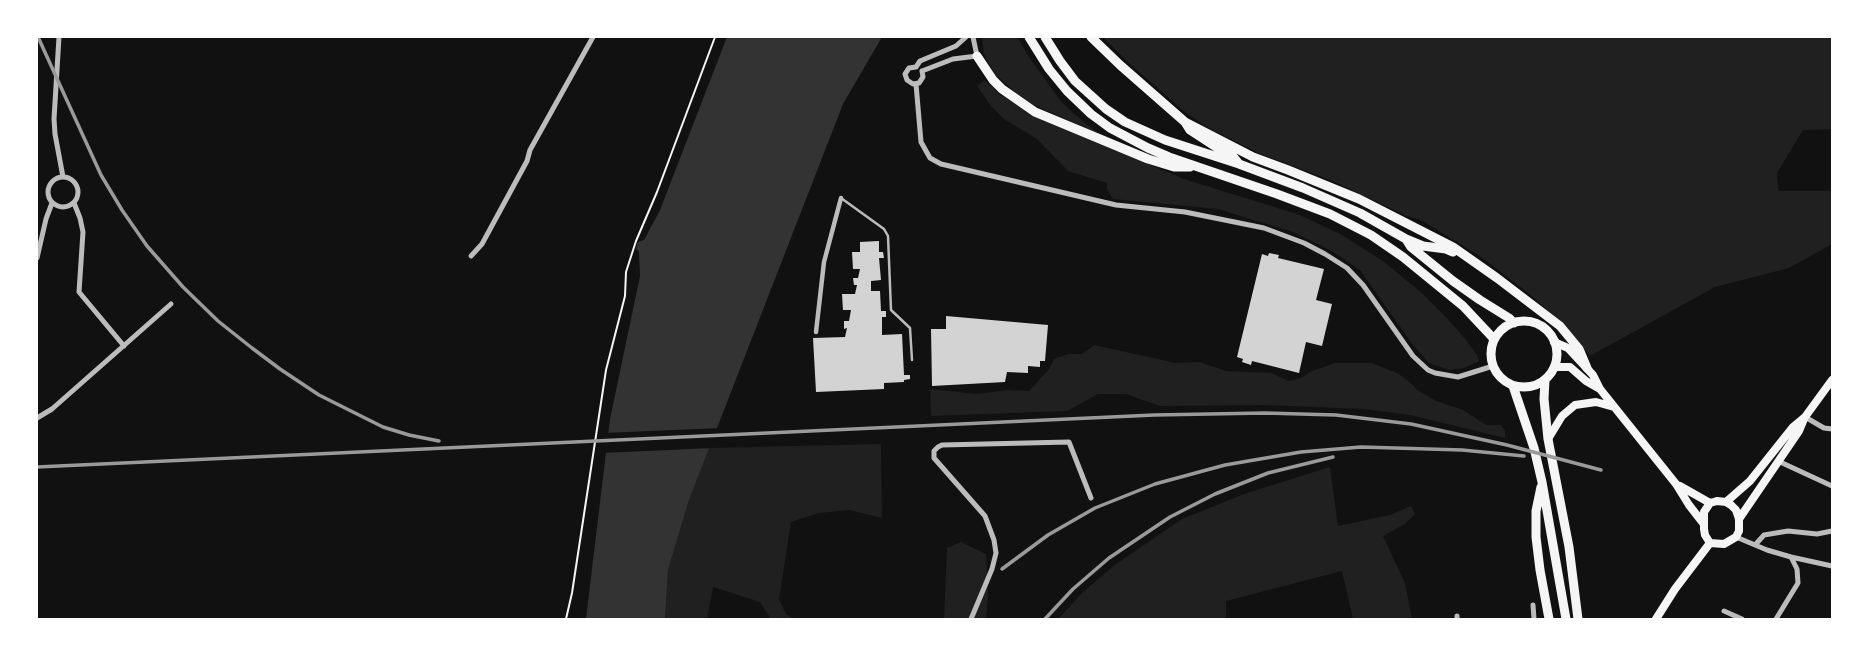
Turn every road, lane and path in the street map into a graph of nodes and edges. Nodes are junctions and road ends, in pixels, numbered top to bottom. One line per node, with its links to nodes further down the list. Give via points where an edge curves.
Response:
1 (59, 37): 15 (street, via 54,119)
2 (593, 37): 21 (street, via 482,244)
3 (715, 37): 59 (path, via 626,272)
4 (966, 37): 10 (street, via 920,61)
5 (973, 37): 9 (street)
6 (1029, 37): 14 (main road, via 1062,86 1091,114 1147,148)
7 (1045, 37): 13 (main road, via 1075,81 1125,122 1177,145)
8 (1091, 37): 12 (main road)
9 (977, 56): 10 (street); 14 (main road, via 1002,89 1035,112 1148,159 1174,167)
10 (919, 69): 11 (street, via 923,78); 11 (street, via 909,68 905,74 908,82)
11 (916, 84): 30 (street, via 921,142 929,158 941,164 1116,205 1185,212 1264,228 1304,243 1347,268 1428,370 1458,377)
12 (1185, 122): 13 (main road); 20 (main road, via 1253,157 1359,199)
13 (1239, 164): 19 (main road, via 1330,199)
14 (1202, 168): 26 (main road, via 1319,210 1371,235 1463,306)
15 (63, 177): 17 (street, via 49,187); 18 (street, via 78,189)
16 (841, 198): 25 (street, via 824,262); 29 (lane, via 888,236 891,310 910,328)
17 (52, 203): 18 (street, via 63,207); 22 (street)
18 (74, 203): 28 (street, via 83,232 79,292)
19 (1406, 239): 20 (main road); 24 (main road, via 1453,281)
20 (1462, 254): 32 (main road, via 1560,326)
21 (471, 256)
22 (37, 258)
23 (171, 304): 28 (street)
24 (1514, 323): 26 (main road); 27 (main road, via 1538,324)
25 (816, 332)
26 (1494, 339): 30 (main road)
27 (1554, 342): 31 (main road); 32 (main road, via 1568,348)
28 (124, 346): 39 (street)
29 (912, 360)
30 (1493, 366): 35 (main road)
31 (1554, 367): 33 (main road); 36 (main road, via 1570,368)
32 (1587, 368): 36 (main road)
33 (1545, 380): 35 (main road); 41 (main road)
34 (1832, 380): 38 (main road)
35 (1513, 386): 43 (main road)
36 (1600, 390): 37 (main road)
37 (1614, 407): 41 (main road, via 1596,402 1575,405 1562,416); 44 (main road)
38 (1805, 417): 40 (street); 42 (main road); 47 (main road)
39 (37, 418)
40 (1832, 429)
41 (1549, 442): 64 (main road)
42 (1778, 461): 45 (street); 49 (main road)
43 (1542, 482): 62 (main road, via 1536,537); 63 (main road)
44 (1676, 484): 48 (main road); 50 (main road)
45 (1832, 486)
46 (1091, 498): 60 (street, via 1069,442 937,447 934,458 985,516 994,540 992,569)
47 (1726, 502): 48 (main road); 49 (main road)
48 (1710, 503): 50 (main road)
49 (1739, 519): 52 (main road)
50 (1703, 523): 53 (main road)
51 (1832, 531): 54 (street, via 1764,535)
52 (1736, 537): 53 (main road, via 1724,544); 54 (street)
53 (1710, 542): 65 (main road)
54 (1755, 545): 55 (street)
55 (1791, 557): 56 (street); 67 (street, via 1798,583)
56 (1832, 566)
57 (1533, 606): 61 (street)
58 (1724, 611): 66 (street)
59 (566, 619)
60 (971, 619)
61 (1534, 619)
62 (1549, 619)
63 (1566, 619)
64 (1578, 619)
65 (1656, 619)
66 (1742, 619)
67 (1776, 619)

